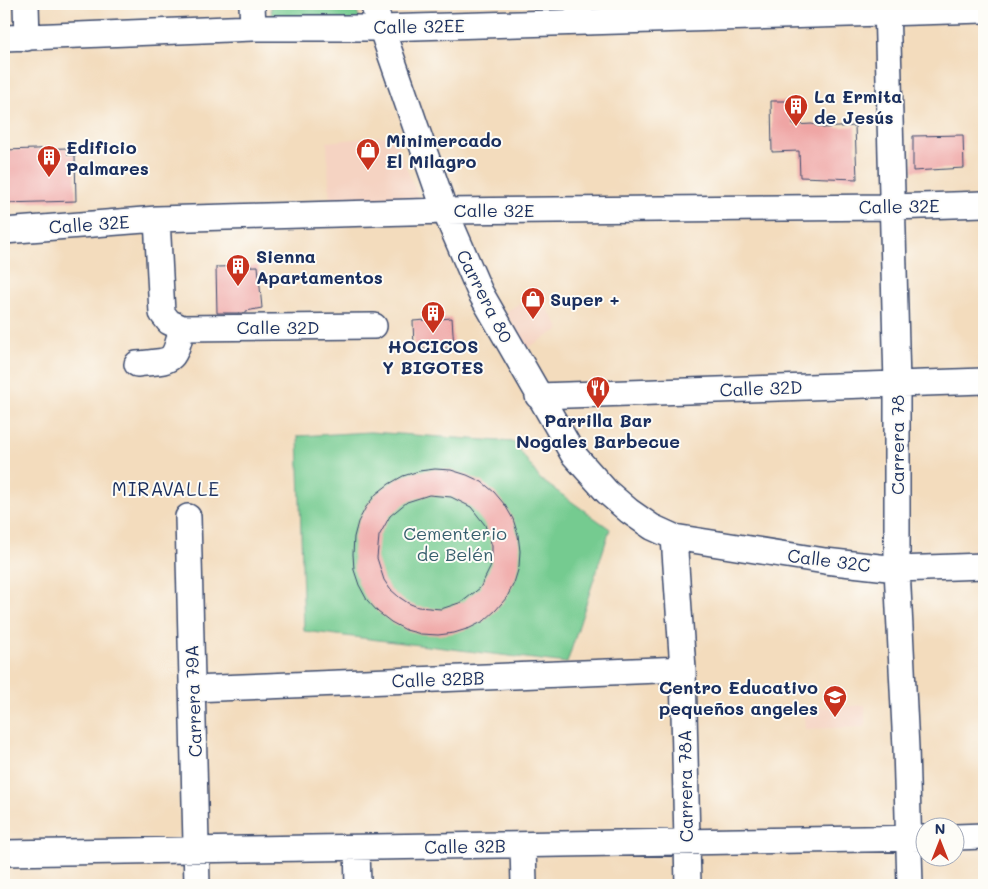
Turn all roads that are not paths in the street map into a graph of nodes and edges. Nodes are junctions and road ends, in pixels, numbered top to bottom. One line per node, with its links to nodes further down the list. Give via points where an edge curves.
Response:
1 (26, 4): 7 (street)
2 (373, 4): 6 (street, Carrera 80)
3 (887, 8): 4 (street, Calle 32EE); 6 (street, Calle 32EE); 9 (street, Carrera 78)
4 (984, 10)
5 (252, 16): 6 (street, Calle 32EE); 7 (street, Calle 32EE)
6 (381, 28): 10 (street, Carrera 80)
7 (15, 38)
8 (984, 204): 9 (street, Calle 32E)
9 (892, 207): 10 (street, Calle 32E); 17 (street, Carrera 78)
10 (445, 211): 11 (street, Calle 32E); 18 (street, Carrera 80, via 480,292)
11 (158, 219): 12 (street, Calle 32E); 14 (street, via 162,313)
12 (4, 231)
13 (374, 326): 14 (street, Calle 32D)
14 (182, 328): 15 (street, via 172,358)
15 (137, 364)
16 (984, 381): 17 (street, Calle 32D)
17 (897, 384): 18 (street, Calle 32D); 22 (street, Carrera 78)
18 (538, 396): 20 (street, Carrera 80, via 573,454 607,492 652,527)
19 (188, 517): 24 (street, Carrera 79A)
20 (674, 537): 22 (street, Calle 32C); 23 (street, Carrera 78A)
21 (984, 566): 22 (street, Calle 32C)
22 (898, 569): 25 (street, Carrera 78, via 906,748)
23 (683, 669): 24 (street, Calle 32BB); 29 (street, Carrera 78A)
24 (192, 689): 33 (street, Carrera 79A)
25 (916, 831)
26 (984, 836): 27 (street)
27 (966, 837)
28 (916, 839): 29 (street, Calle 32B)
29 (687, 842): 30 (street, Calle 32B); 38 (street, Carrera 78A)
30 (523, 845): 32 (street, Calle 32B); 37 (street)
31 (916, 846): 39 (street, Carrera 78)
32 (357, 848): 33 (street, Calle 32B); 36 (street)
33 (196, 850): 34 (street, Calle 32B); 35 (street, Carrera 79A)
34 (4, 853)
35 (198, 885)
36 (358, 885)
37 (524, 885)
38 (688, 885)
39 (910, 885)

